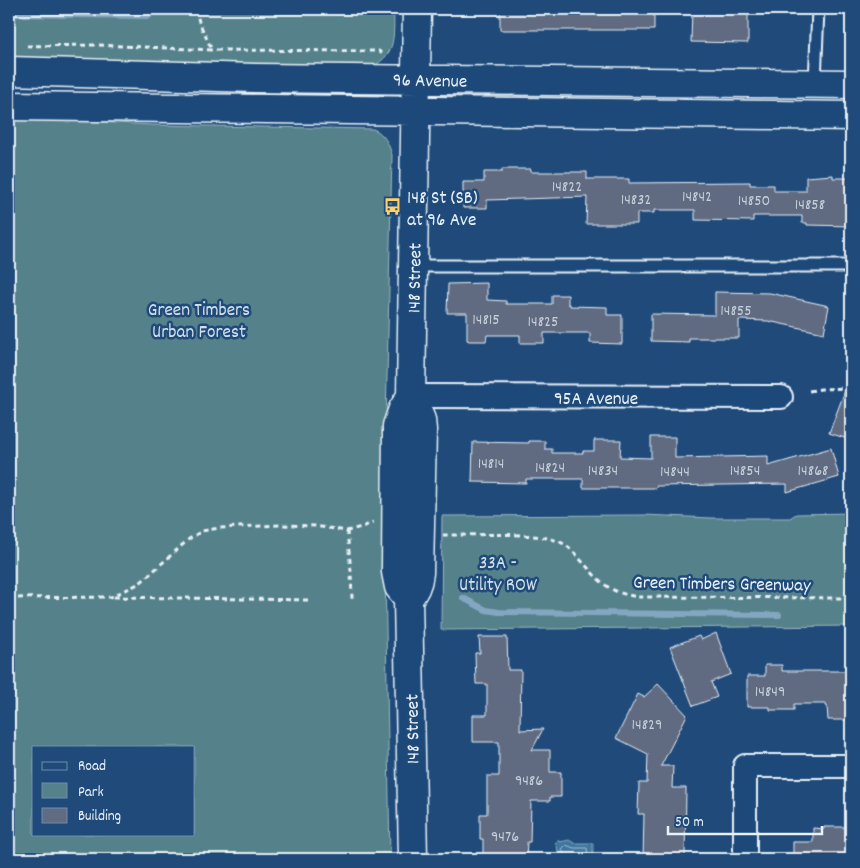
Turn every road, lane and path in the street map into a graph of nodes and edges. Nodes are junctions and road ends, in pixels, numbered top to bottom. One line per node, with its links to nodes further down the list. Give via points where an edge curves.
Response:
1 (196, 9): 5 (path)
2 (417, 9): 8 (main road, 148 Street)
3 (818, 9): 9 (lane)
4 (19, 46): 5 (path, via 98,45)
5 (212, 50): 6 (path, via 379,51)
6 (388, 60)
7 (9, 71): 8 (main road, 96 Avenue)
8 (416, 79): 9 (main road, 96 Avenue); 12 (main road, 148 Street)
9 (815, 83): 10 (main road, 96 Avenue)
10 (851, 84)
11 (9, 106): 12 (main road, 96 Avenue)
12 (416, 112): 13 (main road, 96 Avenue); 14 (main road, 148 Street)
13 (851, 116)
14 (414, 266): 15 (lane); 18 (main road, 148 Street)
15 (851, 266)
16 (851, 388): 17 (path)
17 (809, 391)
18 (411, 396): 19 (street, 95A Avenue); 29 (main road, 148 Street, via 397,426 396,572 400,587 408,598)
19 (781, 397)
20 (373, 522): 21 (path)
21 (347, 531): 23 (path, via 315,526 202,531 140,583); 26 (path)
22 (442, 535): 25 (path, Green Timbers Greenway, via 549,537 567,546 606,586 638,597)
23 (111, 597): 24 (path); 27 (path)
24 (9, 598)
25 (851, 598)
26 (352, 599)
27 (310, 600)
28 (851, 766): 30 (street, via 745,766)
29 (413, 859)
30 (745, 859)

